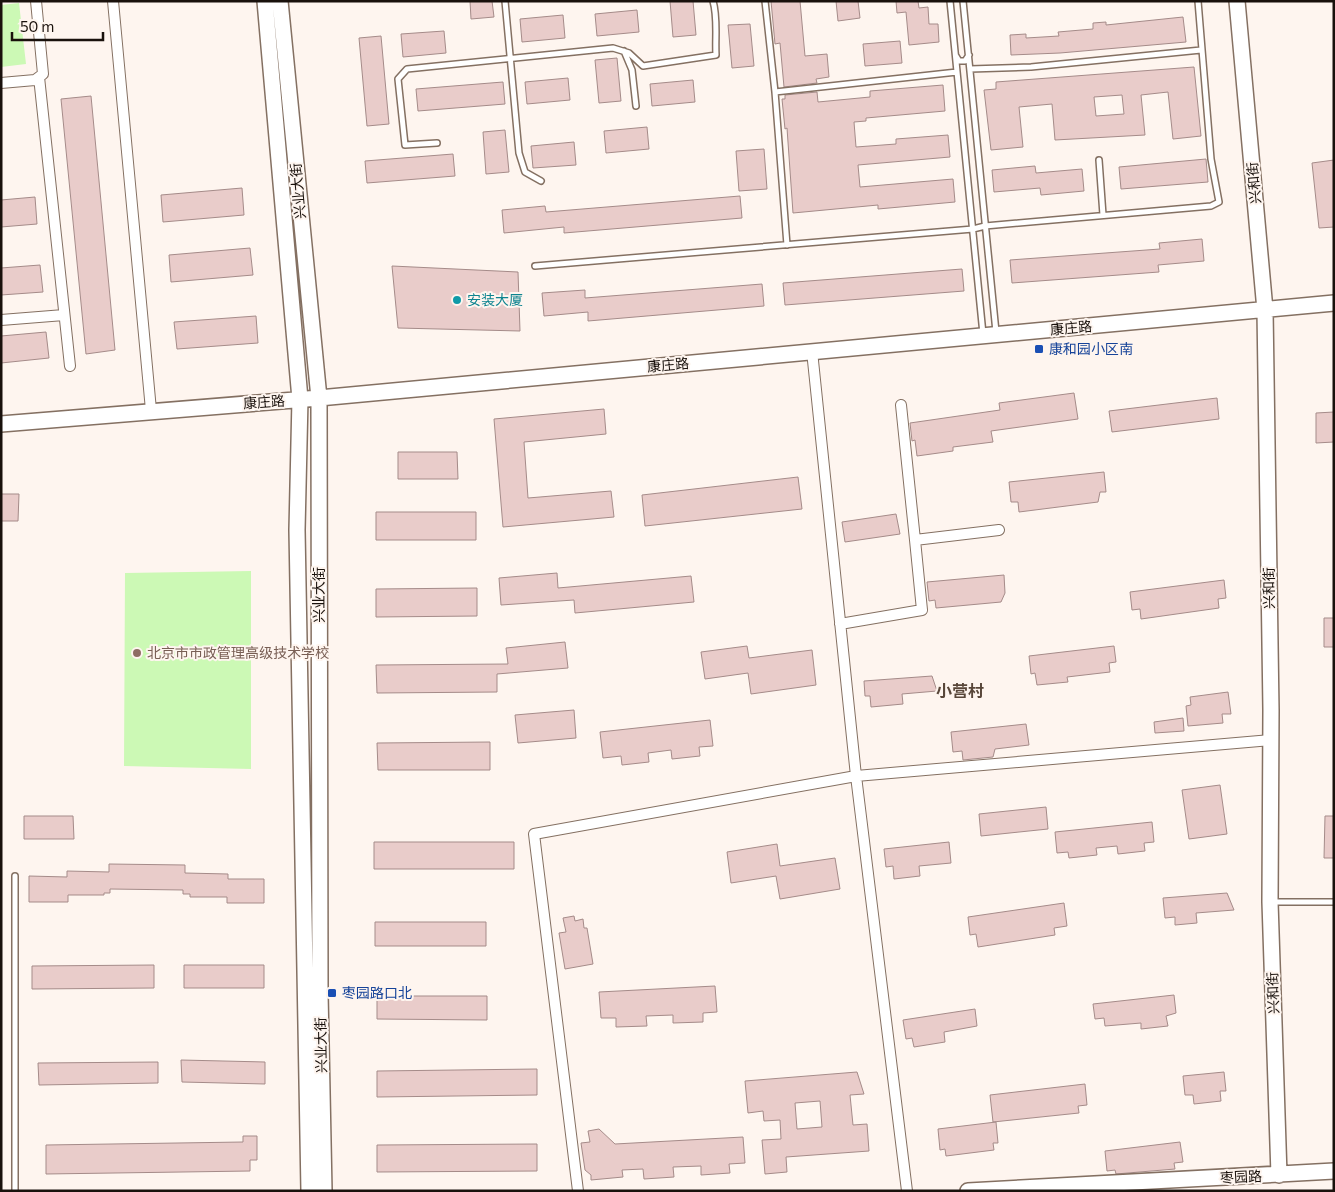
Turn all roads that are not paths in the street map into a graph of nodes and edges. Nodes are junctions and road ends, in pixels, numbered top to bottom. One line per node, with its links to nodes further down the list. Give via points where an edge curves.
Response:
1 (36, 1): 19 (street, via 43,74)
2 (113, 1): 45 (street)
3 (264, 1): 43 (street, 兴业大街)
4 (280, 1): 42 (street, 兴业大街)
5 (505, 1): 16 (lane)
6 (713, 1): 13 (lane, via 716,55 643,66)
7 (765, 1): 23 (lane)
8 (950, 1): 14 (lane)
9 (963, 1): 15 (lane)
10 (1198, 1): 12 (lane)
11 (1237, 1): 36 (street, 兴和街)
12 (1202, 50): 17 (lane, via 1031,67); 30 (lane, via 1211,159 1219,202 1211,206)
13 (624, 51): 16 (lane, via 613,48); 24 (lane, via 632,70)
14 (956, 55): 15 (lane, via 959,61 964,61); 18 (lane)
15 (969, 55): 17 (lane)
16 (510, 60): 25 (lane, via 407,69 398,79 404,145); 27 (lane, via 519,153 525,172)
17 (970, 69): 20 (lane)
18 (957, 72): 22 (lane); 23 (lane)
19 (39, 77): 21 (street); 37 (street)
20 (971, 80): 22 (lane, via 965,77); 29 (lane)
21 (1, 83)
22 (958, 83): 28 (lane)
23 (774, 92): 33 (lane)
24 (636, 106)
25 (437, 143)
26 (1099, 160): 30 (lane)
27 (541, 180)
28 (970, 205): 29 (lane, via 975,210); 32 (lane)
29 (983, 205): 31 (lane)
30 (1103, 215): 31 (lane)
31 (985, 226): 32 (lane); 39 (lane)
32 (973, 229): 33 (lane); 39 (lane)
33 (787, 245): 34 (lane)
34 (535, 266)
35 (1334, 303): 36 (street, 康庄路)
36 (1266, 310): 39 (street, 康庄路); 50 (street, 兴和街)
37 (64, 315): 38 (street); 41 (street)
38 (1, 320)
39 (990, 336): 40 (street, 康庄路)
40 (812, 351): 42 (street, 康庄路); 49 (street)
41 (70, 366)
42 (319, 398): 43 (street, 康庄路); 59 (street, 兴业大街, via 320,973)
43 (300, 399): 45 (street, 康庄路); 58 (street, 兴业大街, via 297,530)
44 (901, 405): 48 (street)
45 (152, 410): 46 (street, 康庄路)
46 (1, 424)
47 (999, 530): 48 (street)
48 (915, 540): 49 (street, via 922,610)
49 (840, 624): 51 (street)
50 (1271, 740): 51 (street); 53 (street, 兴和街)
51 (856, 776): 60 (street, via 534,834); 61 (street)
52 (16, 876): 57 (lane)
53 (1270, 902): 54 (lane); 56 (street, 兴和街)
54 (1334, 902)
55 (1334, 1172): 56 (street, 枣园路)
56 (1279, 1175): 62 (street, 枣园路)
57 (15, 1191)
58 (309, 1191)
59 (324, 1191)
60 (578, 1191)
61 (907, 1191)
62 (968, 1191)

